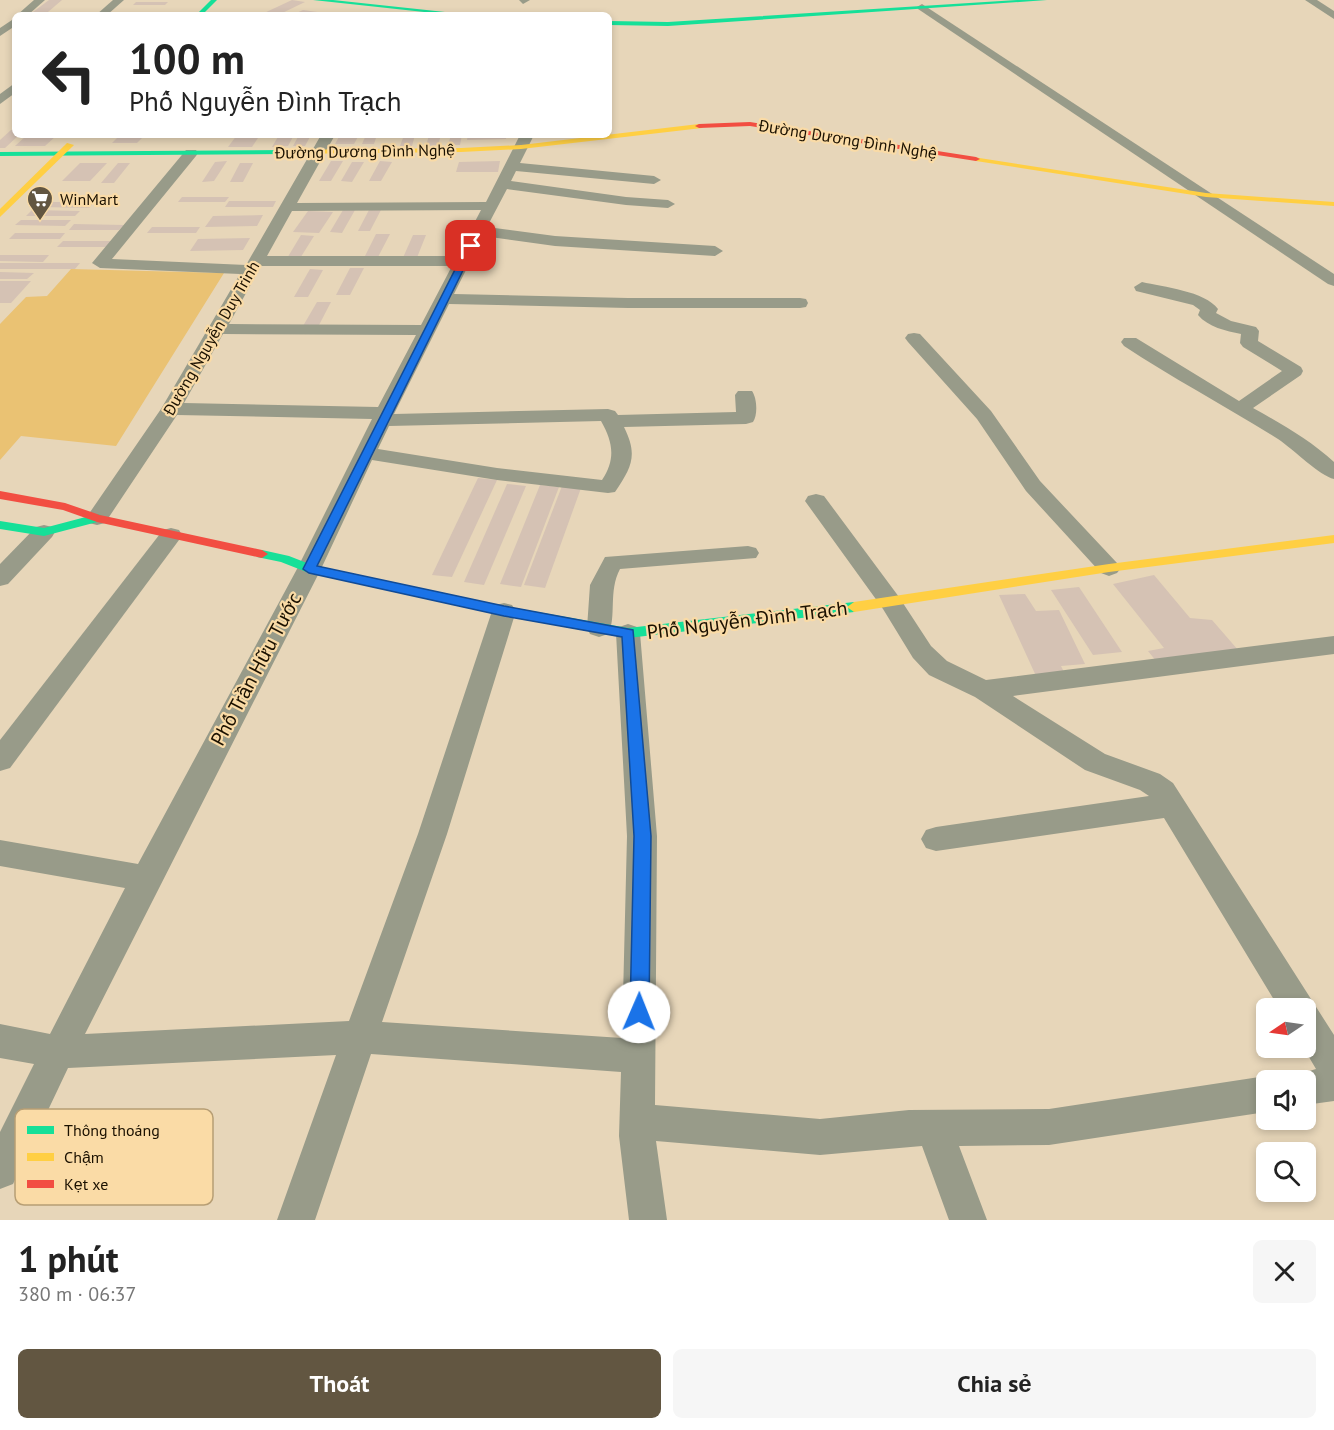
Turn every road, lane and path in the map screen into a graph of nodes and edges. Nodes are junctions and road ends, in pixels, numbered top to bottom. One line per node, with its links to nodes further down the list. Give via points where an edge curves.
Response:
1 (40, 0): 9 (street)
2 (119, 0): 10 (street)
3 (214, 0): 11 (street)
4 (316, 0): 7 (street)
5 (1044, 0): 8 (street)
6 (1310, 0): 13 (street)
7 (397, 4): 12 (street)
8 (922, 7): 15 (street, via 668,24); 27 (street)
9 (26, 12)
10 (105, 12)
11 (202, 12)
12 (450, 12)
13 (1334, 16)
14 (12, 23): 16 (street)
15 (612, 23)
16 (0, 33)
17 (12, 90): 18 (street)
18 (0, 100)
19 (77, 138): 22 (street)
20 (326, 138): 21 (street, Đường Nguyễn Duy Trinh)
21 (319, 152): 23 (street, Đường Dương Đình Nghệ); 25 (street, Đường Dương Đình Nghệ); 30 (street, Đường Nguyễn Duy Trinh)
22 (61, 153): 23 (street, Đường Dương Đình Nghệ); 24 (street, Đường Dương Đình Nghệ); 31 (street)
23 (191, 153): 35 (street, via 100,263)
24 (0, 154)
25 (511, 167): 26 (street); 27 (street, Đường Dương Đình Nghệ, via 704,125 750,124); 28 (street, via 626,201); 30 (street); 32 (street, Phố Trần Hữu Tước)
26 (654, 180)
27 (1206, 195): 29 (street, Đường Dương Đình Nghệ); 36 (street)
28 (668, 204)
29 (1334, 204)
30 (287, 207): 35 (street, Đường Nguyễn Duy Trinh)
31 (0, 214)
32 (479, 231): 33 (street, via 555,241); 34 (street, Phố Trần Hữu Tước)
33 (715, 251)
34 (463, 261): 35 (street); 38 (street, Phố Trần Hữu Tước)
35 (253, 265): 40 (street, Đường Nguyễn Duy Trinh)
36 (1334, 281)
37 (1142, 287): 46 (street, via 1199,302 1209,309 1207,315 1225,325 1250,331 1250,343 1294,371)
38 (445, 299): 39 (street); 41 (street, Phố Trần Hữu Tước)
39 (800, 303)
40 (217, 329): 41 (street); 45 (street, Đường Nguyễn Duy Trinh)
41 (429, 330): 47 (street, Phố Trần Hữu Tước)
42 (914, 338): 59 (street, via 984,415 1033,486)
43 (1130, 342): 46 (street)
44 (745, 395): 48 (street, via 746,417)
45 (171, 409): 47 (street); 53 (street, Đường Nguyễn Duy Trinh)
46 (1240, 409): 50 (street, via 1293,438)
47 (384, 417): 48 (street, via 608,415); 49 (street, Phố Trần Hữu Tước)
48 (611, 421): 49 (street, via 623,446 621,469 608,487)
49 (366, 453): 60 (street, Phố Trần Hữu Tước)
50 (1334, 473)
51 (0, 495): 53 (street, Phố Nguyễn Đình Trạch, via 65,507)
52 (816, 501): 62 (street)
53 (97, 518): 55 (street, Phố Nguyễn Đình Trạch); 56 (street, Phố Nguyễn Đình Trạch)
54 (0, 525): 55 (street, Phố Nguyễn Đình Trạch)
55 (44, 532): 61 (street)
56 (171, 535): 60 (street, Phố Nguyễn Đình Trạch, via 289,560); 67 (street)
57 (1334, 539): 59 (street, Phố Nguyễn Đình Trạch)
58 (748, 553): 64 (street, via 613,562 603,580 599,609)
59 (1109, 568): 62 (street, Phố Nguyễn Đình Trạch)
60 (309, 569): 63 (street, Phố Nguyễn Đình Trạch); 71 (street, Phố Trần Hữu Tước)
61 (0, 578)
62 (891, 603): 64 (street, Phố Nguyễn Đình Trạch); 66 (street, via 922,652 938,669)
63 (504, 611): 64 (street, Phố Nguyễn Đình Trạch); 73 (street, via 457,761)
64 (614, 631): 77 (street, via 642,836)
65 (1334, 645): 66 (street)
66 (984, 690): 68 (street, via 1095,762 1158,785)
67 (0, 760)
68 (1172, 805): 69 (street); 72 (street)
69 (936, 839)
70 (0, 853): 71 (street)
71 (146, 879): 76 (street, Phố Trần Hữu Tước)
72 (1292, 998)
73 (360, 1037): 76 (street); 77 (street); 87 (street)
74 (1316, 1037): 78 (street)
75 (0, 1041): 76 (street)
76 (58, 1052): 82 (street, Phố Trần Hữu Tước)
77 (638, 1056): 83 (street)
78 (1334, 1066)
79 (1334, 1084): 80 (street)
80 (1316, 1086)
81 (1256, 1096): 84 (street, via 1049,1127)
82 (30, 1109)
83 (637, 1121): 84 (street, via 820,1137); 88 (street)
84 (934, 1128): 89 (street)
85 (15, 1140): 86 (street, Phố Trần Hữu Tước)
86 (0, 1171)
87 (296, 1220)
88 (648, 1220)
89 (968, 1220)

